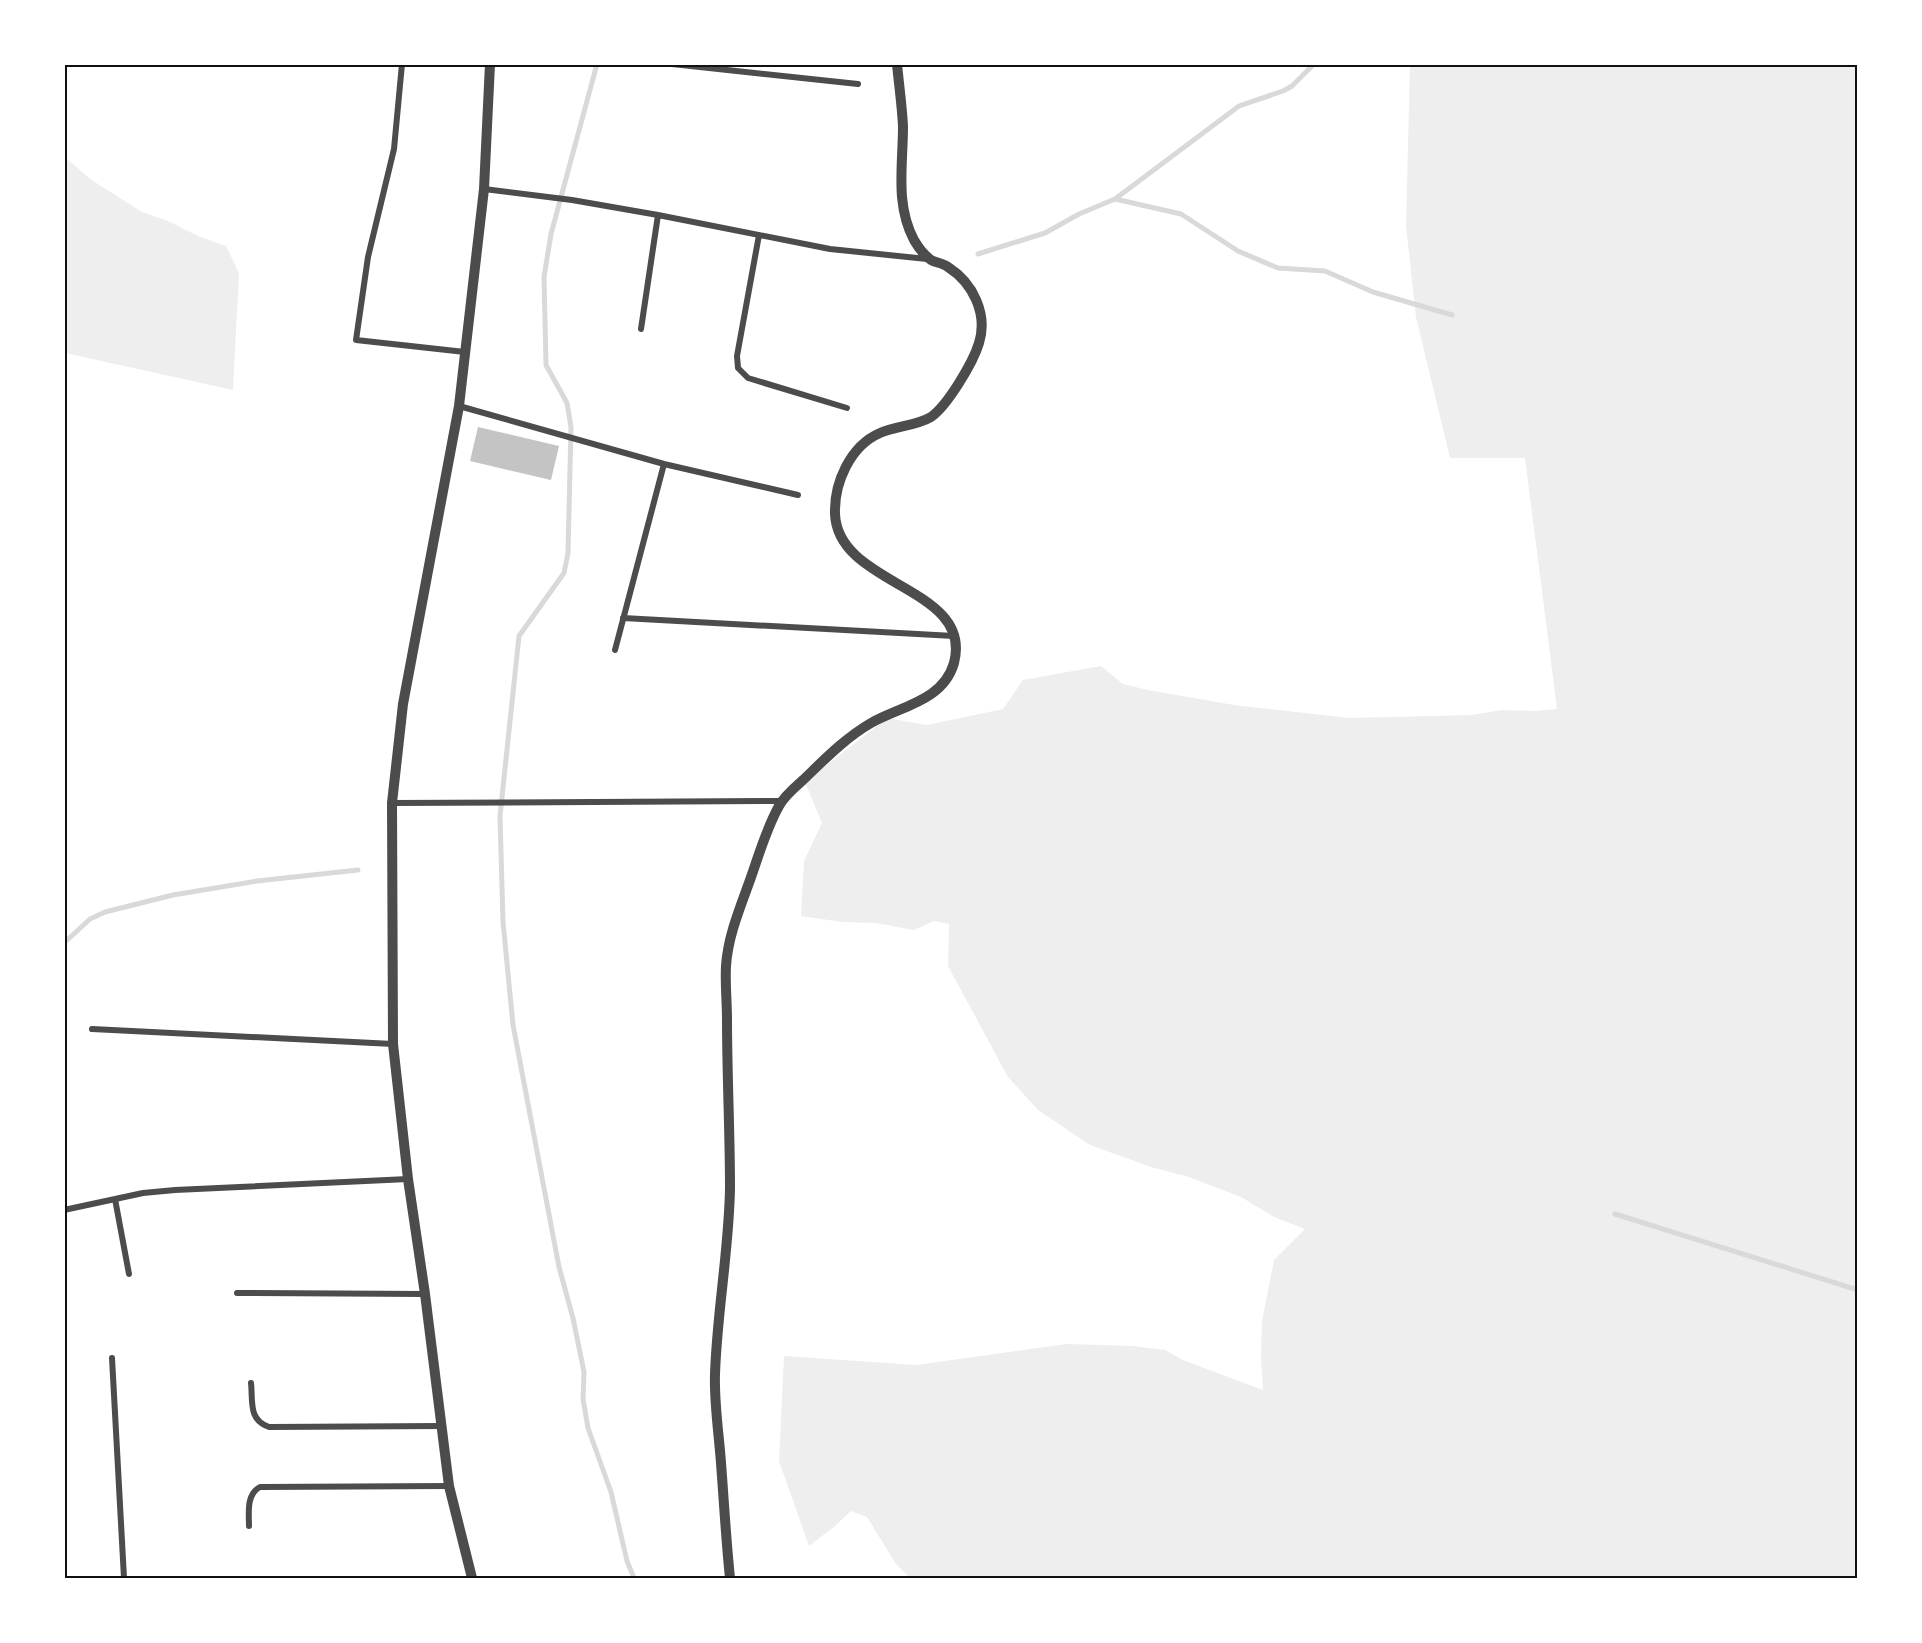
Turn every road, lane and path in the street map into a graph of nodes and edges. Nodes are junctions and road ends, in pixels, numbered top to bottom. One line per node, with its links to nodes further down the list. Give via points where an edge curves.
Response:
1 (402, 64): 11 (street, via 394,149 368,257 356,340)
2 (490, 64): 6 (street)
3 (672, 64): 5 (street)
4 (897, 64): 9 (street, via 903,124 901,197 910,233)
5 (858, 84)
6 (484, 189): 7 (street); 11 (street)
7 (658, 215): 8 (street); 10 (street)
8 (759, 235): 9 (street, via 830,249); 13 (street, via 738,368 748,378)
9 (931, 260): 17 (street, via 946,265 960,277 979,303 979,344 953,393 932,416 877,434 857,451 840,480 835,516 844,545 869,567 942,613)
10 (641, 329)
11 (466, 352): 12 (street)
12 (459, 406): 14 (street); 20 (street, via 404,704)
13 (847, 408)
14 (664, 464): 15 (street); 16 (street)
15 (798, 495)
16 (623, 618): 17 (street); 18 (street)
17 (954, 636): 19 (street, via 952,667 934,694 868,724)
18 (615, 650)
19 (781, 801): 20 (street); 36 (street, via 733,928 726,965 730,1190 715,1381)
20 (392, 803): 22 (street)
21 (92, 1029): 22 (street)
22 (393, 1044): 23 (street)
23 (408, 1179): 24 (street, via 175,1190); 28 (street)
24 (115, 1199): 25 (street); 26 (street)
25 (64, 1210)
26 (129, 1274)
27 (237, 1293): 28 (street)
28 (425, 1294): 31 (street)
29 (112, 1358): 34 (street)
30 (251, 1383): 31 (street, via 254,1416 257,1422 269,1427)
31 (442, 1426): 32 (street)
32 (449, 1486): 33 (street, via 260,1487 250,1497); 35 (street)
33 (249, 1526)
34 (124, 1578)
35 (472, 1578)
36 (730, 1578)

